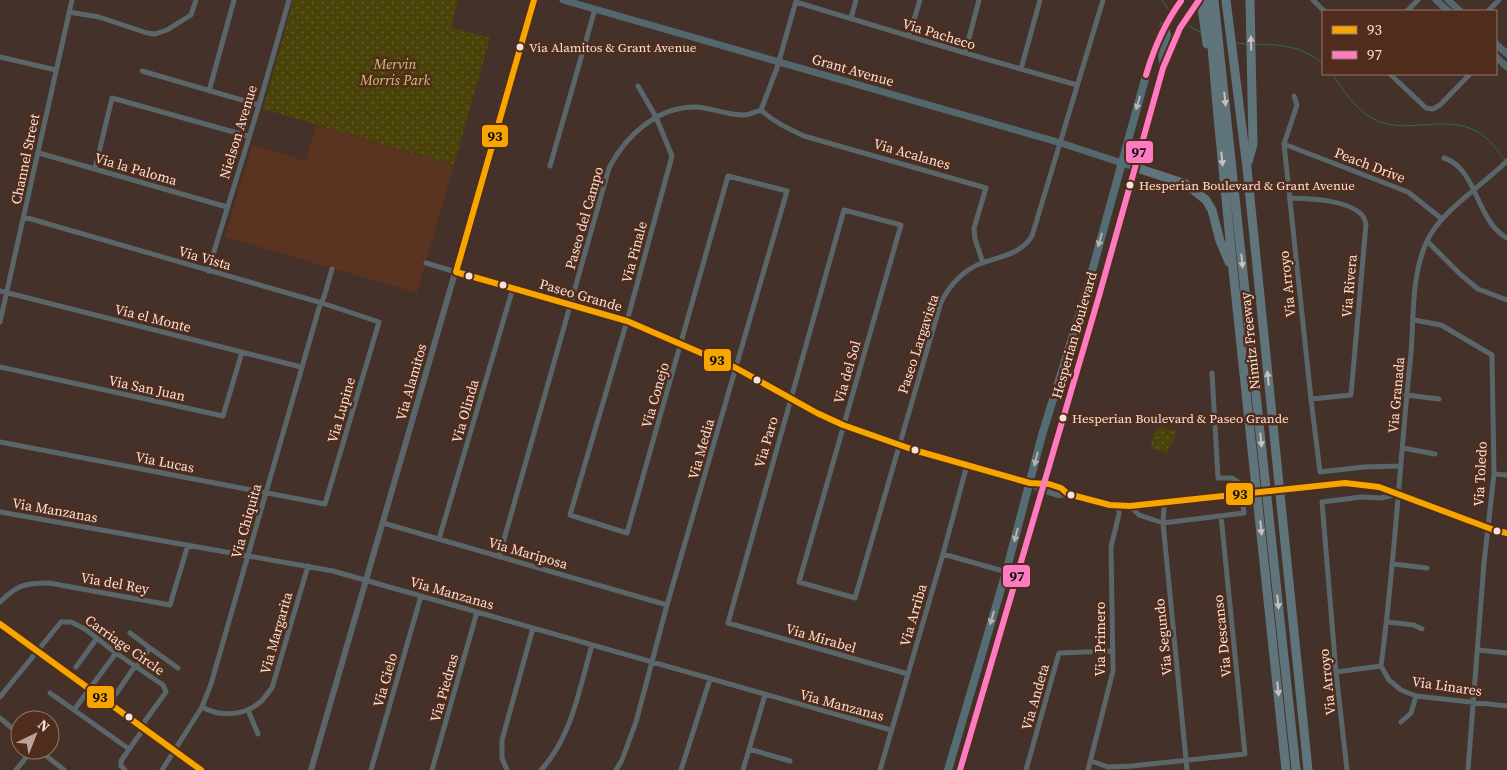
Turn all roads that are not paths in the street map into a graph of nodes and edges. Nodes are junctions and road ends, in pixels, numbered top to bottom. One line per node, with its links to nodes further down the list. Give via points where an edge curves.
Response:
1 (72, 0): 29 (street, Channel Street)
2 (196, 0): 29 (street, via 191,15 155,34 100,17)
3 (234, 0): 50 (street)
4 (289, 0): 52 (street, Nielson Avenue)
5 (534, 0): 80 (street, Via Alamitos)
6 (566, 0): 23 (main road, Grant Avenue)
7 (856, 0): 30 (street)
8 (920, 0): 33 (street)
9 (979, 0): 36 (street)
10 (1040, 0): 43 (street)
11 (1103, 0): 48 (street, Paseo Largavista)
12 (1182, 0): 31 (main road, Hesperian Boulevard)
13 (1214, 0): 32 (highway)
14 (1250, 0): 64 (highway, one-way to 14, via 1253,144)
15 (1312, 0): 24 (street)
16 (1418, 0): 25 (street)
17 (1436, 0): 26 (main road)
18 (1448, 0): 27 (main road)
19 (1499, 0): 28 (street)
20 (796, 1): 30 (street, Via Pacheco); 40 (street)
21 (1226, 1): 64 (highway, Nimitz Freeway)
22 (1202, 2): 32 (highway); 42 (main road, Hesperian Boulevard, via 1180,28)
23 (595, 9): 40 (main road, Grant Avenue); 62 (street)
24 (1323, 10)
25 (1408, 10)
26 (1447, 10)
27 (1459, 10)
28 (1489, 10)
29 (69, 12): 44 (street, Channel Street)
30 (851, 18): 33 (street, Via Pacheco)
31 (1164, 25): 42 (main road, via 1167,35 1162,50); 61 (main road, Hesperian Boulevard, one-way to 61, via 1150,61)
32 (1210, 25): 35 (highway); 35 (highway)
33 (909, 36): 36 (street, Via Pacheco)
34 (1497, 45): 37 (main road)
35 (1213, 49): 79 (highway, Nimitz Freeway, one-way to 79); 209 (highway, one-way to 209)
36 (965, 53): 43 (street, Via Pacheco)
37 (1507, 54)
38 (0, 58): 44 (street)
39 (1497, 58): 41 (main road)
40 (779, 62): 53 (street); 56 (main road, Grant Avenue)
41 (1507, 67)
42 (1163, 68): 63 (main road, Hesperian Boulevard)
43 (1020, 69): 48 (street, Via Pacheco)
44 (56, 70): 58 (street, Channel Street)
45 (142, 71): 50 (street)
46 (1391, 75): 47 (street, via 1426,108 1433,109)
47 (1469, 75)
48 (1077, 85): 56 (street, Paseo Largavista)
49 (638, 86): 54 (street, Via Pinale)
50 (209, 91): 52 (street)
51 (1294, 96): 57 (street, Via Arroyo, via 1297,105)
52 (259, 105): 55 (street, Nielson Avenue)
53 (762, 110): 54 (street, Paseo del Campo, via 744,115 697,107 678,109); 75 (street, Via Acalanes, via 804,136 986,188 974,228)
54 (656, 117): 86 (street, Paseo del Campo, via 631,135 609,168); 88 (street, Via Pinale, via 672,156)
55 (248, 136): 65 (street, via 112,98); 69 (street, Nielson Avenue)
56 (1061, 143): 61 (main road, Grant Avenue); 75 (street, Paseo Largavista, via 1028,242 1018,251)
57 (1284, 144): 68 (street, Via Arroyo); 72 (street, Peach Drive, via 1408,192)
58 (38, 154): 65 (street, Via la Paloma); 71 (street, Channel Street)
59 (1444, 158): 67 (street, via 1464,171)
60 (1507, 161): 67 (street, Via Granada)
61 (1121, 162): 63 (main road, Grant Avenue); 110 (main road, Hesperian Boulevard, one-way to 110)
62 (550, 166)
63 (1134, 168): 79 (highway, via 1186,184 1206,200); 111 (main road, Hesperian Boulevard)
64 (1247, 168): 210 (highway, Nimitz Freeway, one-way to 64)
65 (95, 169): 69 (street, Via la Paloma)
66 (728, 176): 91 (street, Via Conejo); 95 (street, Via Media, via 787,192)
67 (1474, 191): 72 (street, Via Granada); 73 (street, via 1490,223)
68 (1290, 198): 99 (street, Via Arroyo); 99 (street, Via Rivera, via 1323,199 1354,209 1363,215 1366,224 1351,395)
69 (227, 207): 78 (street, Nielson Avenue)
70 (844, 210): 98 (street, Via Paro); 101 (street, Via del Sol, via 901,225)
71 (24, 217): 78 (street, Via Vista); 83 (street, Channel Street)
72 (1442, 219): 74 (street, Via Granada)
73 (1507, 238)
74 (1428, 240): 84 (street, via 1478,289); 87 (street, Via Granada, via 1416,275)
75 (983, 262): 103 (street, Paseo Largavista, via 964,273 945,295)
76 (426, 263): 80 (street, Paseo Grande)
77 (332, 269): 85 (street, Via Chiquita)
78 (208, 270): 85 (street, Via Vista)
79 (1233, 270): 208 (highway, Nimitz Freeway, one-way to 208)
80 (456, 272): 81 (street, Paseo Grande); 122 (street, Via Alamitos)
81 (513, 288): 86 (street, Paseo Grande); 125 (street, Via Olinda)
82 (0, 290): 83 (street, Via el Monte)
83 (6, 292): 89 (street, Channel Street); 92 (street, Via el Monte)
84 (1507, 300)
85 (322, 302): 90 (street, Via Vista); 94 (street, Via Chiquita)
86 (571, 305): 88 (street, Paseo Grande); 129 (street, Paseo del Campo)
87 (1414, 320): 97 (street, Via Granada); 108 (street, Via Toledo, via 1441,325 1492,355)
88 (627, 321): 91 (street, Paseo Grande); 119 (street, Via Pinale)
89 (0, 322)
90 (379, 322): 115 (street, Via Lupine)
91 (682, 344): 95 (street, Paseo Grande); 119 (street, Via Conejo, via 627,533)
92 (242, 352): 93 (street, Via San Juan, via 223,416); 94 (street, Via el Monte)
93 (0, 367)
94 (301, 368): 112 (street, Via Chiquita)
95 (736, 368): 98 (street, Paseo Grande); 139 (street, Via Media)
96 (1212, 373): 120 (street, via 1218,478 1232,478 1240,483 1244,513)
97 (1406, 395): 100 (street); 104 (street, Via Granada)
98 (790, 399): 101 (street, Paseo Grande); 142 (street, Via Paro)
99 (1310, 399): 107 (street, Via Arroyo, via 1320,472)
100 (1439, 399)
101 (843, 425): 103 (street, Paseo Grande); 136 (street, Via del Sol)
102 (0, 442): 112 (street, Via Lucas)
103 (899, 445): 106 (street, Paseo Grande); 136 (street, Paseo Largavista, via 855,598)
104 (1403, 448): 105 (street); 107 (street, Via Granada)
105 (1435, 454)
106 (967, 465): 110 (street, Paseo Grande); 127 (street, Via Arriba)
107 (1401, 466): 113 (street, Via Granada)
108 (1494, 474): 109 (street); 123 (street, Via Toledo)
109 (1507, 475)
110 (1030, 483): 111 (street, Paseo Grande); 133 (main road, Hesperian Boulevard, one-way to 133)
111 (1043, 486): 116 (street, Paseo Grande, via 1059,495 1068,494); 134 (main road, Hesperian Boulevard)
112 (266, 493): 115 (street, Via Lucas); 128 (street, Via Chiquita)
113 (1398, 494): 114 (street, Paseo Grande, bridge, via 1380,487 1344,483); 123 (street, Paseo Grande); 130 (street, Via Granada); 160 (street, Via Arroyo, via 1322,502)
114 (1167, 502): 117 (street, Paseo Grande); 121 (street, Via Segundo)
115 (325, 504)
116 (1119, 506): 117 (street, Paseo Grande); 152 (street, Via Primero, via 1110,548)
117 (1130, 506): 121 (street, via 1139,515)
118 (0, 512): 126 (street, Via Manzanas)
119 (570, 515)
120 (1221, 516): 121 (street); 185 (street, Via Descanso, via 1245,754)
121 (1163, 523): 185 (street, Via Segundo)
122 (383, 524): 125 (street, Via Mariposa); 135 (street, Via Alamitos)
123 (1487, 528): 124 (street, Paseo Grande); 150 (street, Via Toledo)
124 (1507, 533)
125 (439, 540): 129 (street, Via Mariposa)
126 (188, 545): 128 (street, Via Manzanas); 138 (street, Via del Rey, via 170,605 49,583 22,585)
127 (943, 554): 133 (street); 161 (street, Via Arriba)
128 (248, 556): 131 (street, Via Manzanas); 171 (street, Via Chiquita)
129 (499, 557): 139 (street, Via Mariposa)
130 (1393, 564): 132 (street); 141 (street, Via Granada)
131 (308, 566): 135 (street, Via Manzanas); 173 (street, Via Margarita, via 272,688)
132 (1427, 568)
133 (1006, 572): 134 (street); 203 (main road, Hesperian Boulevard, one-way to 203)
134 (1018, 575): 204 (main road, Hesperian Boulevard)
135 (365, 580): 137 (street, Via Manzanas); 194 (street, Via Alamitos)
136 (799, 582)
137 (421, 596): 140 (street, Via Manzanas); 195 (street, Via Cielo)
138 (0, 602)
139 (667, 605): 155 (street, Via Media)
140 (477, 612): 144 (street, Via Manzanas); 196 (street, Via Piedras)
141 (1387, 622): 145 (street); 156 (street, Via Granada)
142 (728, 623): 161 (street, Via Mirabel)
143 (0, 624): 151 (street)
144 (533, 628): 148 (street, Via Manzanas); 197 (street, via 502,740 502,758)
145 (1422, 629)
146 (130, 633): 149 (street)
147 (96, 638): 151 (street, Carriage Circle, via 71,622 61,622); 153 (street, Carriage Circle); 157 (street)
148 (592, 645): 155 (street, Via Manzanas); 198 (street, via 564,733)
149 (150, 648): 158 (street); 159 (street)
150 (1478, 650): 154 (street); 169 (street, Via Toledo)
151 (37, 651): 163 (street); 168 (street)
152 (1112, 651): 187 (street, Via Primero, via 1111,684); 205 (street, Via Andeta, via 1059,653)
153 (116, 653): 158 (street, Carriage Circle); 163 (street)
154 (1507, 653)
155 (652, 662): 162 (street, Via Manzanas); 199 (street, Via Media, via 634,729)
156 (1381, 666): 160 (street); 167 (street, Via Linares, via 1389,680)
157 (76, 667)
158 (136, 667): 165 (street); 177 (street, Carriage Circle, via 163,685 166,692 145,721)
159 (178, 668)
160 (1336, 672): 211 (street, Via Arroyo)
161 (908, 674): 178 (street, Via Arriba)
162 (710, 679): 166 (street, Via Manzanas); 200 (street)
163 (90, 690): 172 (street); 177 (street)
164 (50, 693): 172 (street)
165 (116, 694)
166 (765, 695): 178 (street, Via Manzanas); 181 (street)
167 (1416, 696): 169 (street, Via Linares); 175 (street, via 1411,713)
168 (0, 697)
169 (1472, 702): 170 (street, Via Linares); 212 (street, Via Toledo)
170 (1507, 706)
171 (202, 707): 173 (street, via 222,714); 182 (street, Via Chiquita)
172 (74, 710): 180 (street)
173 (248, 710): 179 (street)
174 (0, 718): 176 (street)
175 (1401, 722)
176 (10, 726)
177 (144, 728): 180 (street); 182 (street)
178 (891, 730): 202 (street, Via Arriba)
179 (258, 734)
180 (129, 749): 191 (street, via 121,761)
181 (749, 749): 186 (street); 201 (street)
182 (174, 750): 192 (street, Via Chiquita); 193 (street)
183 (24, 760): 189 (street)
184 (52, 760): 190 (street)
185 (1186, 760): 188 (street); 207 (street, Via Segundo)
186 (790, 761)
187 (1091, 761): 188 (street); 206 (street, Via Primero)
188 (1132, 768)
189 (16, 770)
190 (64, 770)
191 (125, 770)
192 (162, 770)
193 (202, 770)
194 (311, 770)
195 (371, 770)
196 (432, 770)
197 (507, 770)
198 (541, 770)
199 (616, 770)
200 (681, 770)
201 (743, 770)
202 (880, 770)
203 (948, 770)
204 (960, 770)
205 (1026, 770)
206 (1088, 770)
207 (1187, 770)
208 (1286, 770)
209 (1296, 770)
210 (1308, 770)
211 (1347, 770)
212 (1468, 770)

